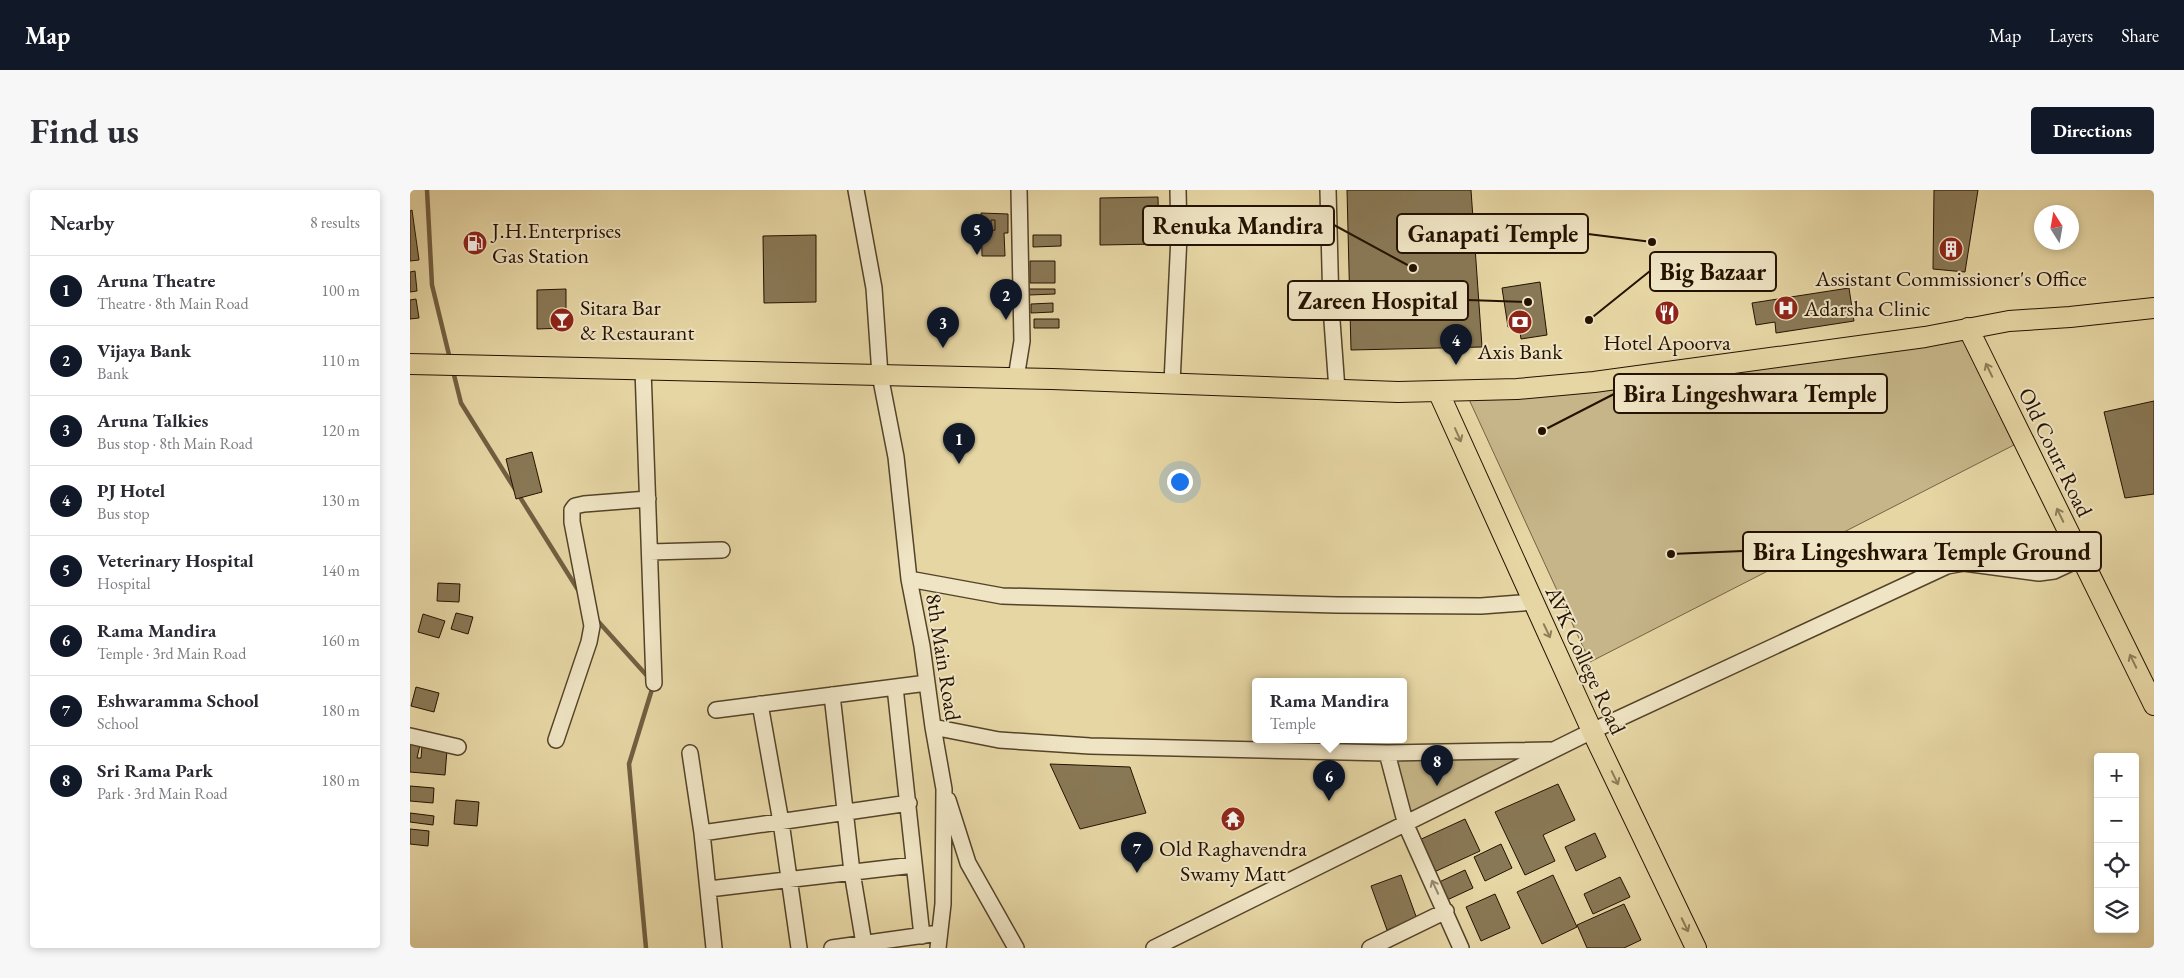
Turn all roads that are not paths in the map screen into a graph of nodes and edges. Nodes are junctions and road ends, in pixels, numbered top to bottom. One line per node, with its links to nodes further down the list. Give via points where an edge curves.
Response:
1 (856, 190): 9 (street, 8th Main Road, via 874,288)
2 (1019, 190): 10 (street, via 1022,342)
3 (1178, 190): 11 (street)
4 (1328, 190): 12 (street)
5 (2154, 308): 6 (main road, via 2009,321)
6 (1968, 328): 13 (main road, via 1925,337 1594,382 1517,389); 17 (main road, Old Court Road, one-way to 6)
7 (410, 364): 8 (main road)
8 (643, 369): 9 (main road); 14 (street)
9 (880, 375): 10 (main road); 18 (street, 8th Main Road, via 896,457)
10 (1016, 378): 11 (main road)
11 (1172, 383): 12 (main road)
12 (1337, 390): 13 (main road)
13 (1438, 391): 19 (main road, AVK College Road, one-way to 19)
14 (648, 499): 16 (street); 30 (street, via 584,504 572,510 592,626)
15 (722, 550): 16 (street)
16 (650, 552): 21 (street)
17 (2082, 558): 25 (main road, Old Court Road, one-way to 17); 28 (street, via 2054,571 2039,573 1964,563 1947,566)
18 (909, 579): 19 (street, via 1002,596 1336,605 1481,606); 20 (street, 8th Main Road)
19 (1534, 602): 28 (main road, AVK College Road, one-way to 28)
20 (927, 683): 22 (street); 27 (street, 8th Main Road)
21 (654, 684)
22 (895, 687): 23 (street); 36 (street)
23 (832, 695): 24 (street); 37 (street)
24 (760, 704): 26 (street); 38 (street)
25 (2154, 705)
26 (716, 710)
27 (933, 727): 33 (street, via 1000,740 1090,746); 35 (street, 8th Main Road)
28 (1592, 731): 32 (street); 56 (main road, AVK College Road, one-way to 56)
29 (410, 736): 31 (street)
30 (556, 740)
31 (458, 747)
32 (1555, 750): 33 (street); 39 (street)
33 (1387, 752): 39 (street)
34 (690, 753): 40 (street)
35 (944, 789): 47 (street, 8th Main Road); 52 (street, via 968,863)
36 (909, 803): 37 (street); 41 (street)
37 (846, 812): 38 (street); 42 (street)
38 (780, 822): 40 (street); 43 (street)
39 (1406, 825): 45 (street, one-way to 39); 53 (street)
40 (702, 833): 44 (street)
41 (914, 865): 42 (street); 46 (street)
42 (852, 872): 43 (street); 48 (street)
43 (788, 880): 44 (street); 50 (street)
44 (708, 889): 49 (street)
45 (1446, 911): 54 (street); 55 (street)
46 (922, 936): 47 (street); 48 (street)
47 (939, 941)
48 (864, 944): 51 (street)
49 (714, 948)
50 (799, 948)
51 (832, 948)
52 (1016, 948)
53 (1154, 948)
54 (1370, 948)
55 (1461, 948)
56 (1696, 948)

